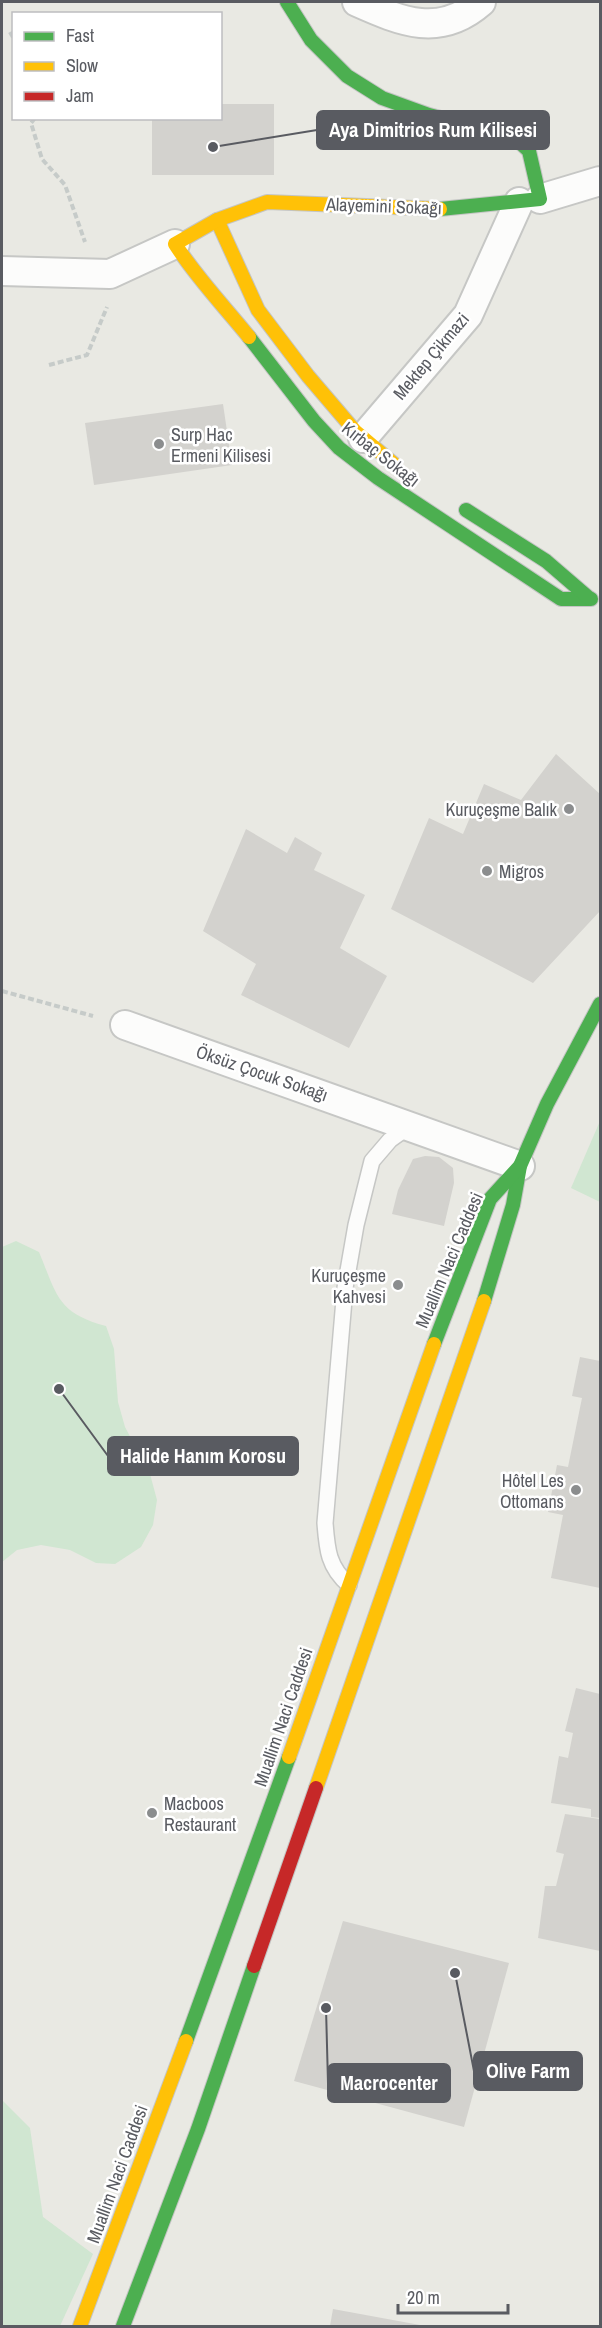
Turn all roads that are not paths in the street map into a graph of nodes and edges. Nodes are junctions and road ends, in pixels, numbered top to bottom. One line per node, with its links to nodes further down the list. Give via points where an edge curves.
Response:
1 (287, 2): 5 (main road, via 311,40 347,76 382,98 429,116 514,137 529,151)
2 (357, 2): 3 (street, via 424,25 447,21)
3 (481, 2)
4 (600, 181): 5 (street, Alayemini Sokağı)
5 (529, 201): 6 (main road, Alayemini Sokağı, via 448,209 267,201); 9 (street, Mektep Çikmazi, via 468,315)
6 (217, 220): 7 (main road, Alayemini Sokağı); 9 (main road, Kırbaç Sokağı, via 258,310 308,376)
7 (175, 244): 8 (street, via 109,272); 12 (main road, Kırbaç Sokağı, via 314,421 339,448)
8 (2, 271)
9 (363, 438): 10 (main road, Kırbaç Sokağı)
10 (386, 458): 11 (main road, Kırbaç Sokağı); 12 (main road)
11 (404, 470)
12 (374, 475): 14 (main road, Kırbaç Sokağı, via 561,599)
13 (452, 501): 14 (main road, Kırbaç Sokağı)
14 (597, 597)
15 (600, 1004): 18 (main road, via 552,1094)
16 (125, 1025): 17 (street, Öksüz Çocuk Sokağı)
17 (411, 1125): 18 (street, Öksüz Çocuk Sokağı); 19 (lane, via 390,1140 372,1161 345,1288 325,1523 328,1558 337,1575)
18 (520, 1166): 19 (main road, Muallim Naci Caddesi, via 494,1271); 19 (main road, Muallim Naci Caddesi, via 490,1199 415,1394)
19 (364, 1593): 20 (main road, Muallim Naci Caddesi, via 242,1892); 21 (main road, Muallim Naci Caddesi, via 198,2129)
20 (80, 2326)
21 (123, 2326)

